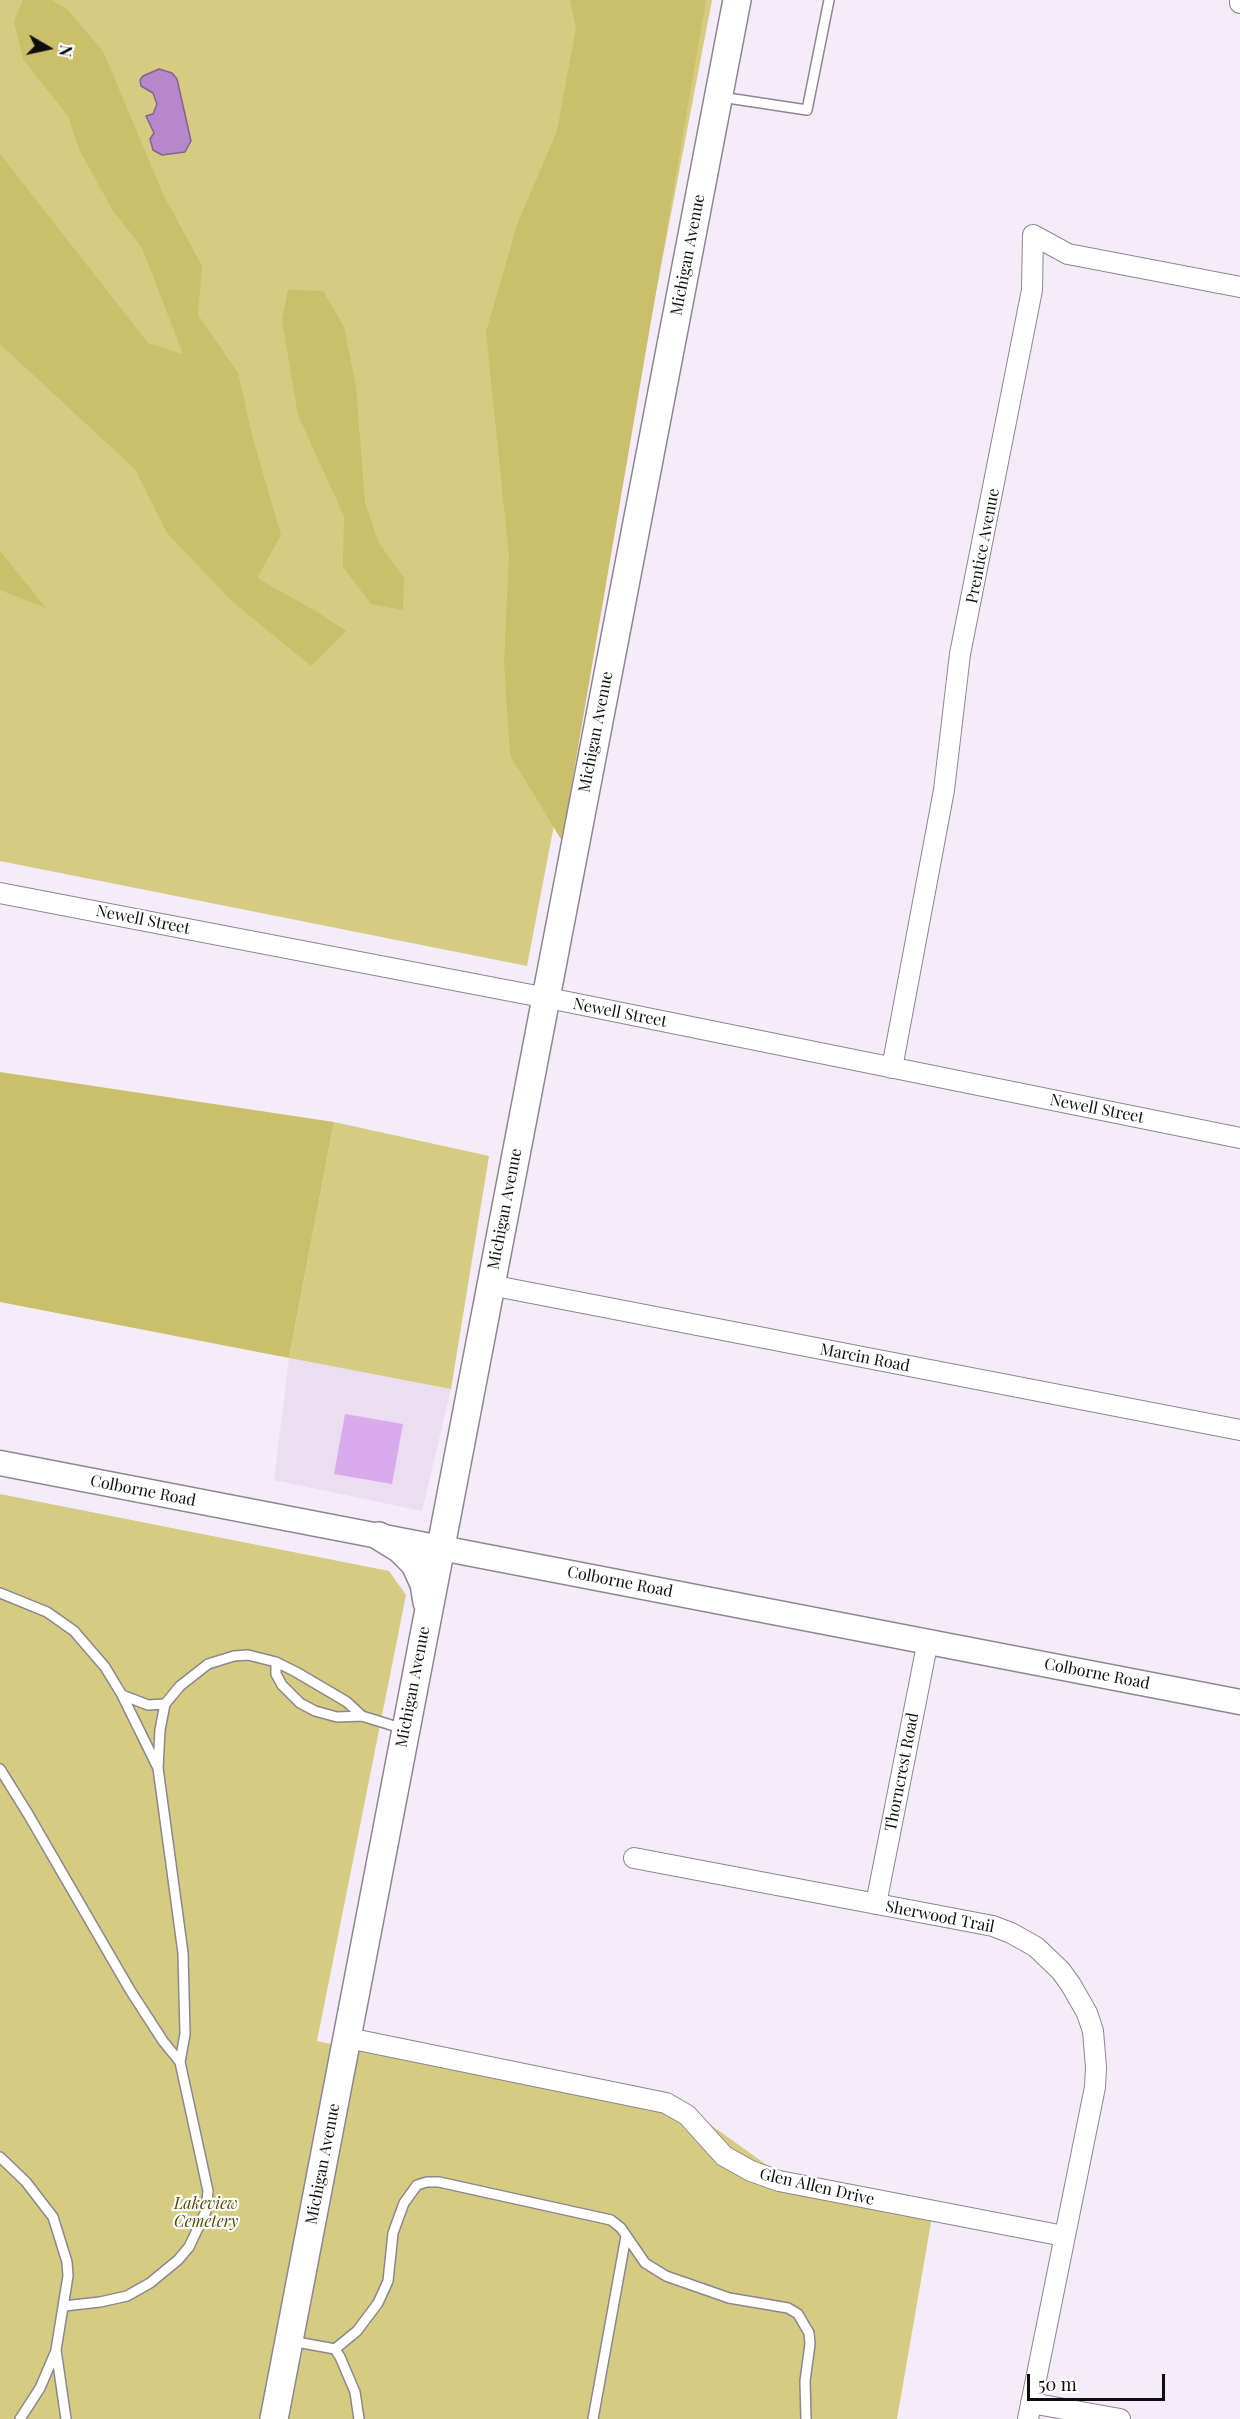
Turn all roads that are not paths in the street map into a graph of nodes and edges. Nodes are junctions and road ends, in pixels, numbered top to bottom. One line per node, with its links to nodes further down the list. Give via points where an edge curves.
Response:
1 (737, 0): 3 (main road, Michigan Avenue)
2 (829, 0): 3 (lane, via 807,110)
3 (718, 96): 6 (main road, Michigan Avenue)
4 (1240, 287): 7 (street, Prentice Avenue, via 1068,254 1033,236 1032,290 960,654 944,790)
5 (0, 892): 6 (street, Newell Street)
6 (544, 998): 7 (street, Newell Street); 9 (main road, Michigan Avenue)
7 (892, 1068): 8 (street, Newell Street)
8 (1240, 1138)
9 (490, 1285): 10 (street, Marcin Road); 13 (main road, Michigan Avenue)
10 (1240, 1430)
11 (0, 1463): 12 (street, Colborne Road)
12 (379, 1536): 13 (street, Colborne Road); 15 (main road, via 415,1564 424,1584)
13 (440, 1547): 15 (main road, Michigan Avenue); 16 (street, Colborne Road)
14 (0, 1593): 18 (lane, via 47,1612 74,1631 105,1667)
15 (428, 1610): 22 (main road, Michigan Avenue)
16 (928, 1640): 19 (street, Colborne Road); 26 (street, Thorncrest Road)
17 (276, 1662): 20 (lane, via 248,1655 219,1659 180,1686); 21 (lane, via 347,1702); 21 (lane, via 276,1674 282,1685 300,1703 337,1718)
18 (122, 1695): 20 (lane, via 148,1705); 23 (lane)
19 (1240, 1702)
20 (165, 1704): 23 (lane)
21 (362, 1716): 22 (lane)
22 (405, 1729): 27 (main road, Michigan Avenue)
23 (158, 1768): 28 (lane, via 183,1953 185,2034)
24 (0, 1769): 28 (lane, via 130,1990)
25 (634, 1858): 26 (street, Sherwood Trail)
26 (876, 1905): 31 (street, Sherwood Trail, via 1011,1933 1048,1958 1080,1999 1093,2031 1095,2087)
27 (348, 2038): 31 (street, Glen Allen Drive, via 666,2103 687,2115 724,2156 780,2181); 33 (main road, Michigan Avenue)
28 (180, 2062): 32 (lane, via 208,2191 206,2211 198,2230 178,2260 150,2283 127,2296)
29 (0, 2157): 32 (lane, via 53,2217 67,2262)
30 (626, 2236): 34 (lane, via 611,2220 458,2185 417,2185 395,2223 388,2281 378,2303 357,2331); 41 (lane); 42 (lane, via 645,2263 666,2276 729,2298 788,2308 798,2314 809,2333 810,2344 805,2381)
31 (1064, 2236): 36 (street, Sherwood Trail)
32 (64, 2306): 35 (lane)
33 (289, 2341): 34 (lane); 39 (main road, Michigan Avenue)
34 (335, 2349): 40 (lane, via 355,2392)
35 (56, 2350): 37 (lane); 38 (lane)
36 (1030, 2411): 43 (street)
37 (20, 2419)
38 (66, 2419)
39 (274, 2419)
40 (359, 2419)
41 (593, 2419)
42 (806, 2419)
43 (1120, 2419)

